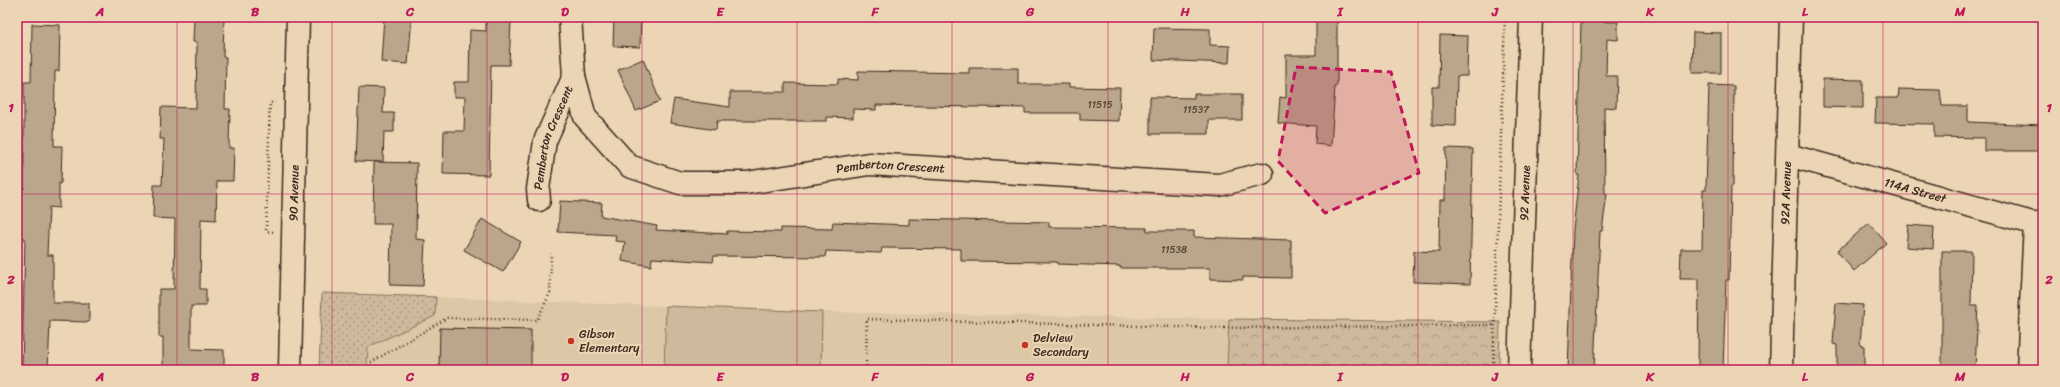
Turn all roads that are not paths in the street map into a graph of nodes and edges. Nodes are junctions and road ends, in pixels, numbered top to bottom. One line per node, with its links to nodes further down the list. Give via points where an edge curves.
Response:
1 (298, 17): 10 (street, 90 Avenue)
2 (570, 17): 5 (street, Pemberton Crescent)
3 (1531, 17): 11 (street, 92 Avenue)
4 (1791, 17): 6 (street, 92A Avenue)
5 (574, 76): 7 (street, Pemberton Crescent, via 585,117 629,166 680,183 746,183 869,164 1219,185); 8 (street, Pemberton Crescent, via 545,141 538,189)
6 (1788, 155): 9 (street, 114A Street); 12 (street, 92A Avenue)
7 (1262, 174)
8 (539, 200)
9 (2039, 225): 13 (street)
10 (290, 370)
11 (1519, 370)
12 (1781, 370)
13 (2028, 370)

